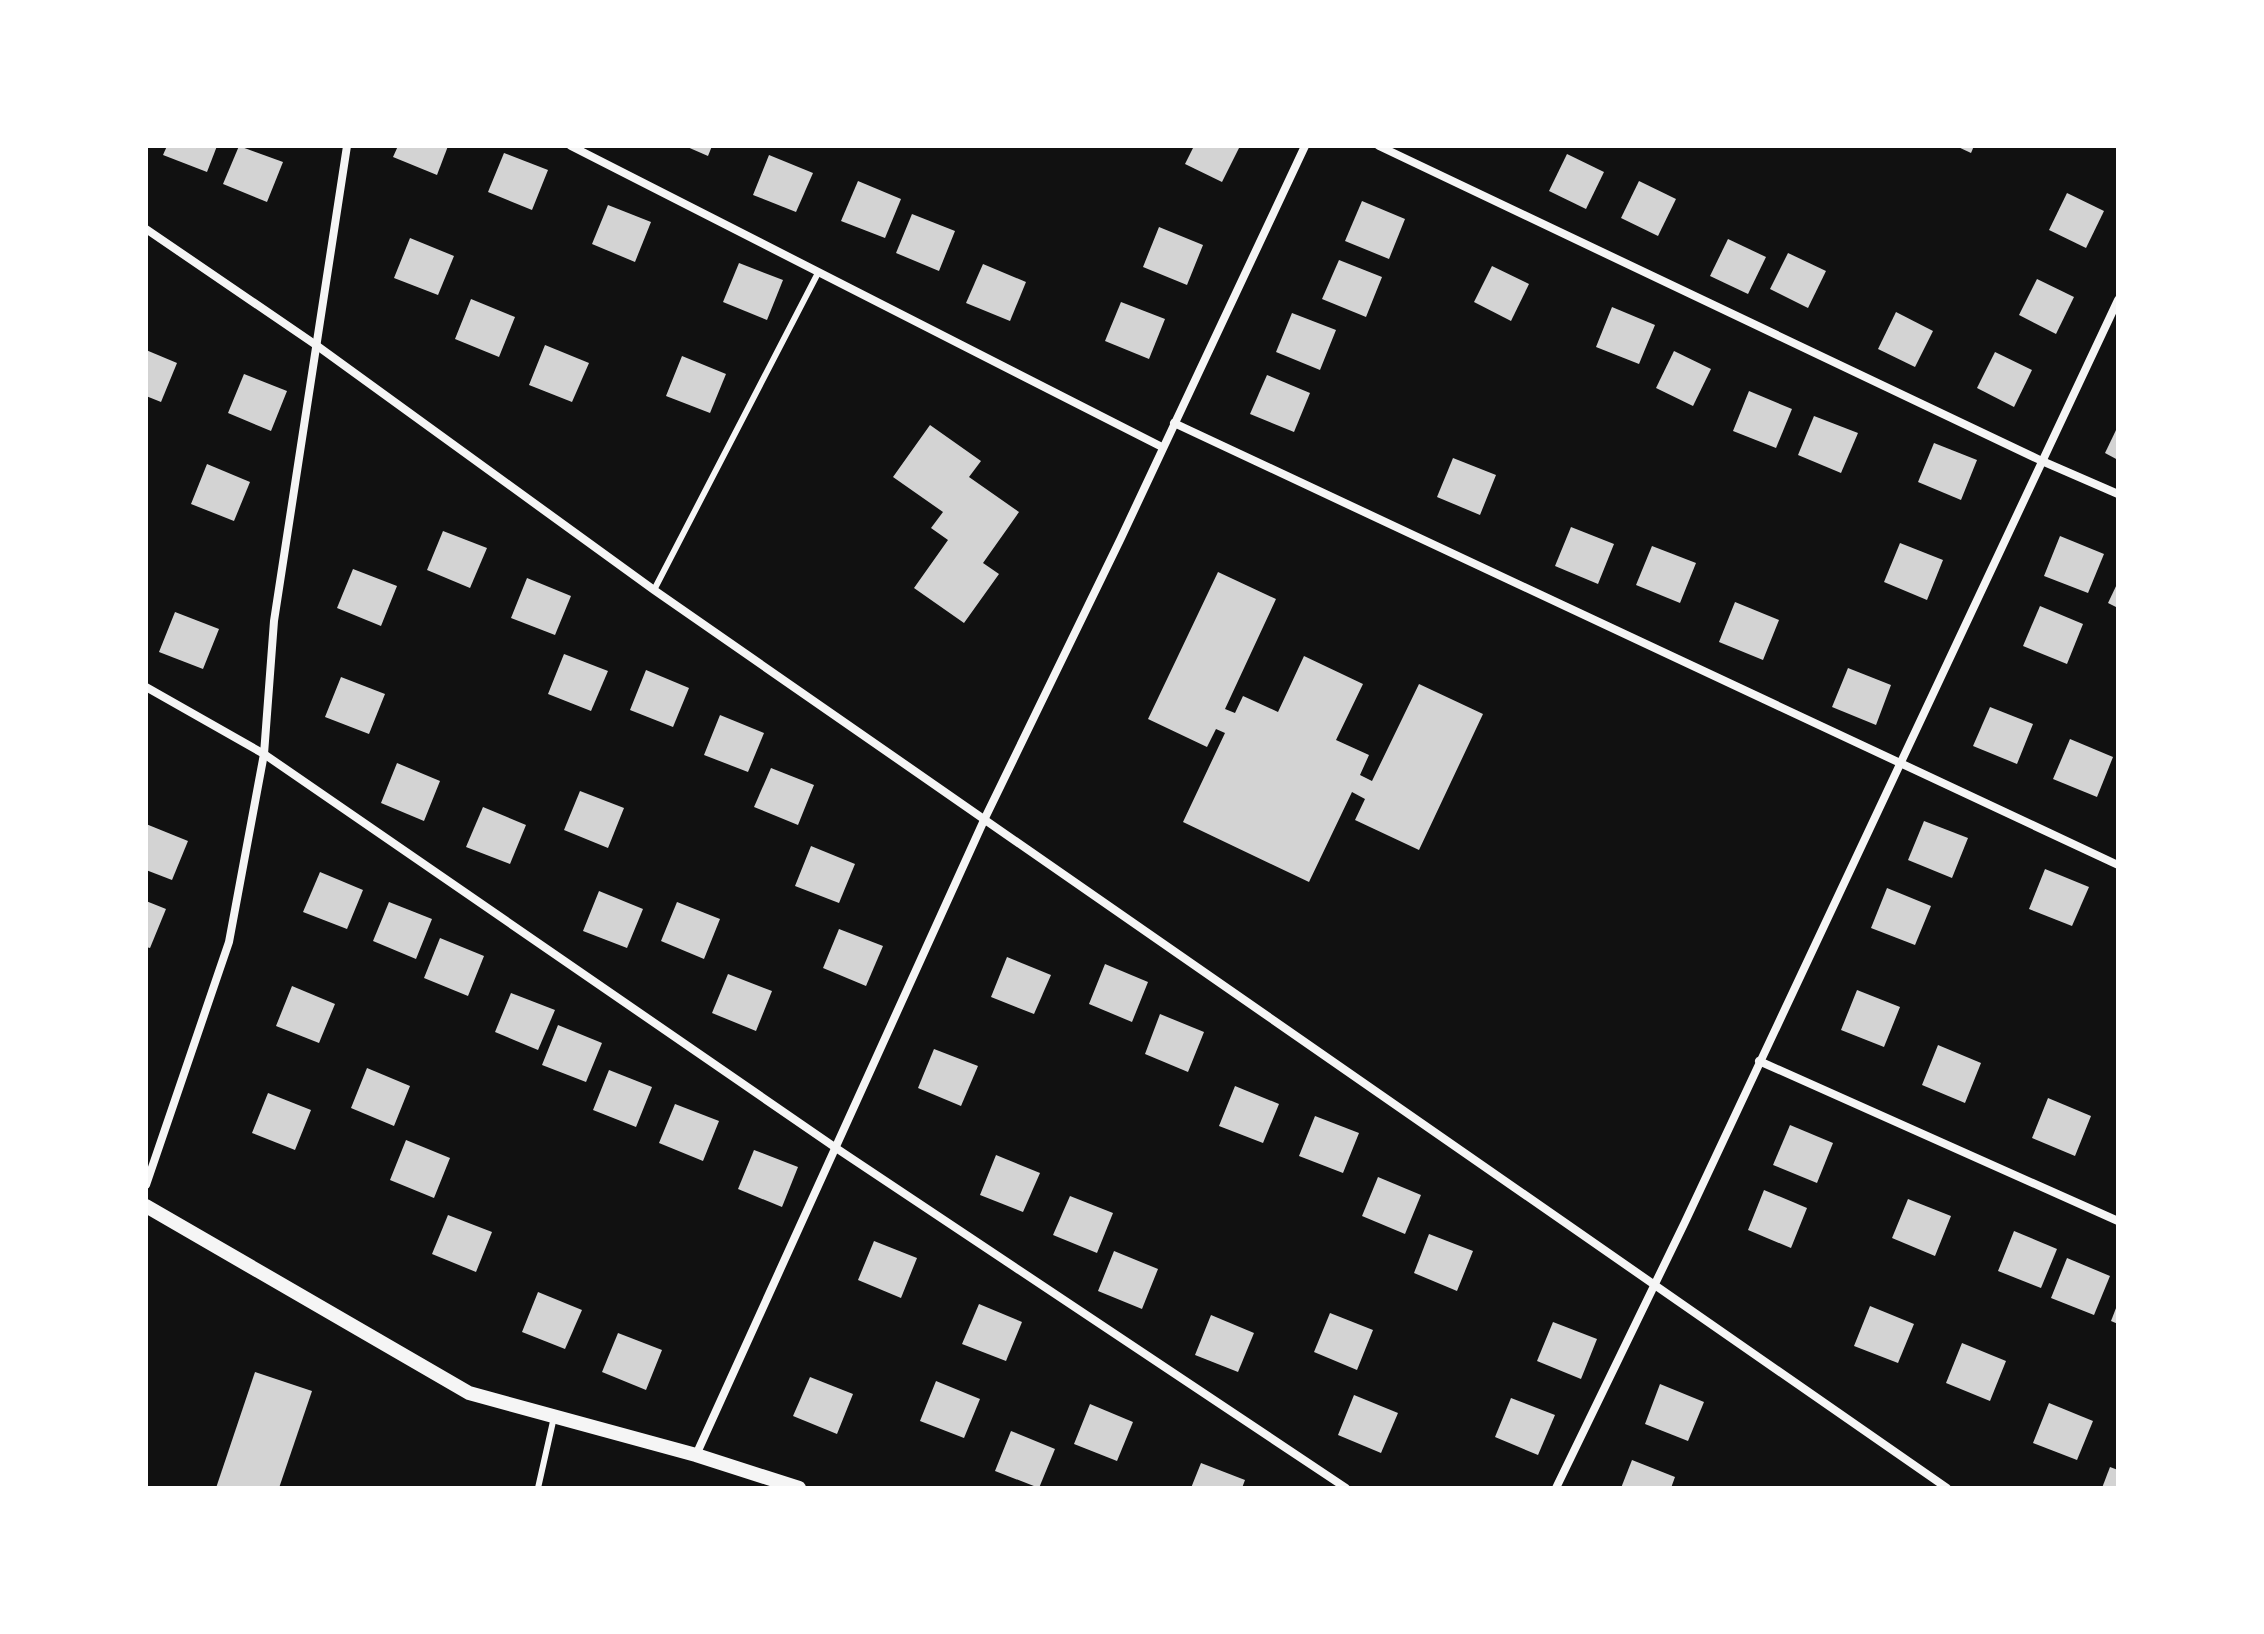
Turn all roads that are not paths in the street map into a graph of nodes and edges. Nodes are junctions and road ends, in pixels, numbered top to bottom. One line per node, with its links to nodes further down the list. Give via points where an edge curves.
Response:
1 (347, 146): 8 (street)
2 (571, 146): 6 (street)
3 (1305, 146): 9 (street)
4 (1379, 146): 11 (street)
5 (146, 229): 8 (street)
6 (818, 273): 10 (street); 13 (lane)
7 (2118, 300): 11 (street)
8 (316, 345): 13 (street); 15 (street, via 274,621)
9 (1174, 423): 10 (street); 16 (street)
10 (1162, 447): 17 (street)
11 (2042, 461): 12 (street); 16 (street)
12 (2118, 494)
13 (654, 590): 17 (street)
14 (146, 687): 15 (street)
15 (264, 754): 20 (street); 21 (street, via 229,942)
16 (1899, 764): 18 (street); 19 (street)
17 (985, 818): 20 (street); 24 (street)
18 (2118, 865)
19 (1759, 1061): 23 (street); 24 (street)
20 (836, 1148): 26 (street); 29 (street)
21 (146, 1185)
22 (146, 1206): 25 (street, via 469,1393)
23 (2118, 1221)
24 (1653, 1286): 30 (street); 31 (street)
25 (554, 1417): 26 (street); 27 (lane)
26 (696, 1455): 28 (street)
27 (538, 1488)
28 (799, 1488)
29 (1346, 1488)
30 (1556, 1488)
31 (1947, 1488)

